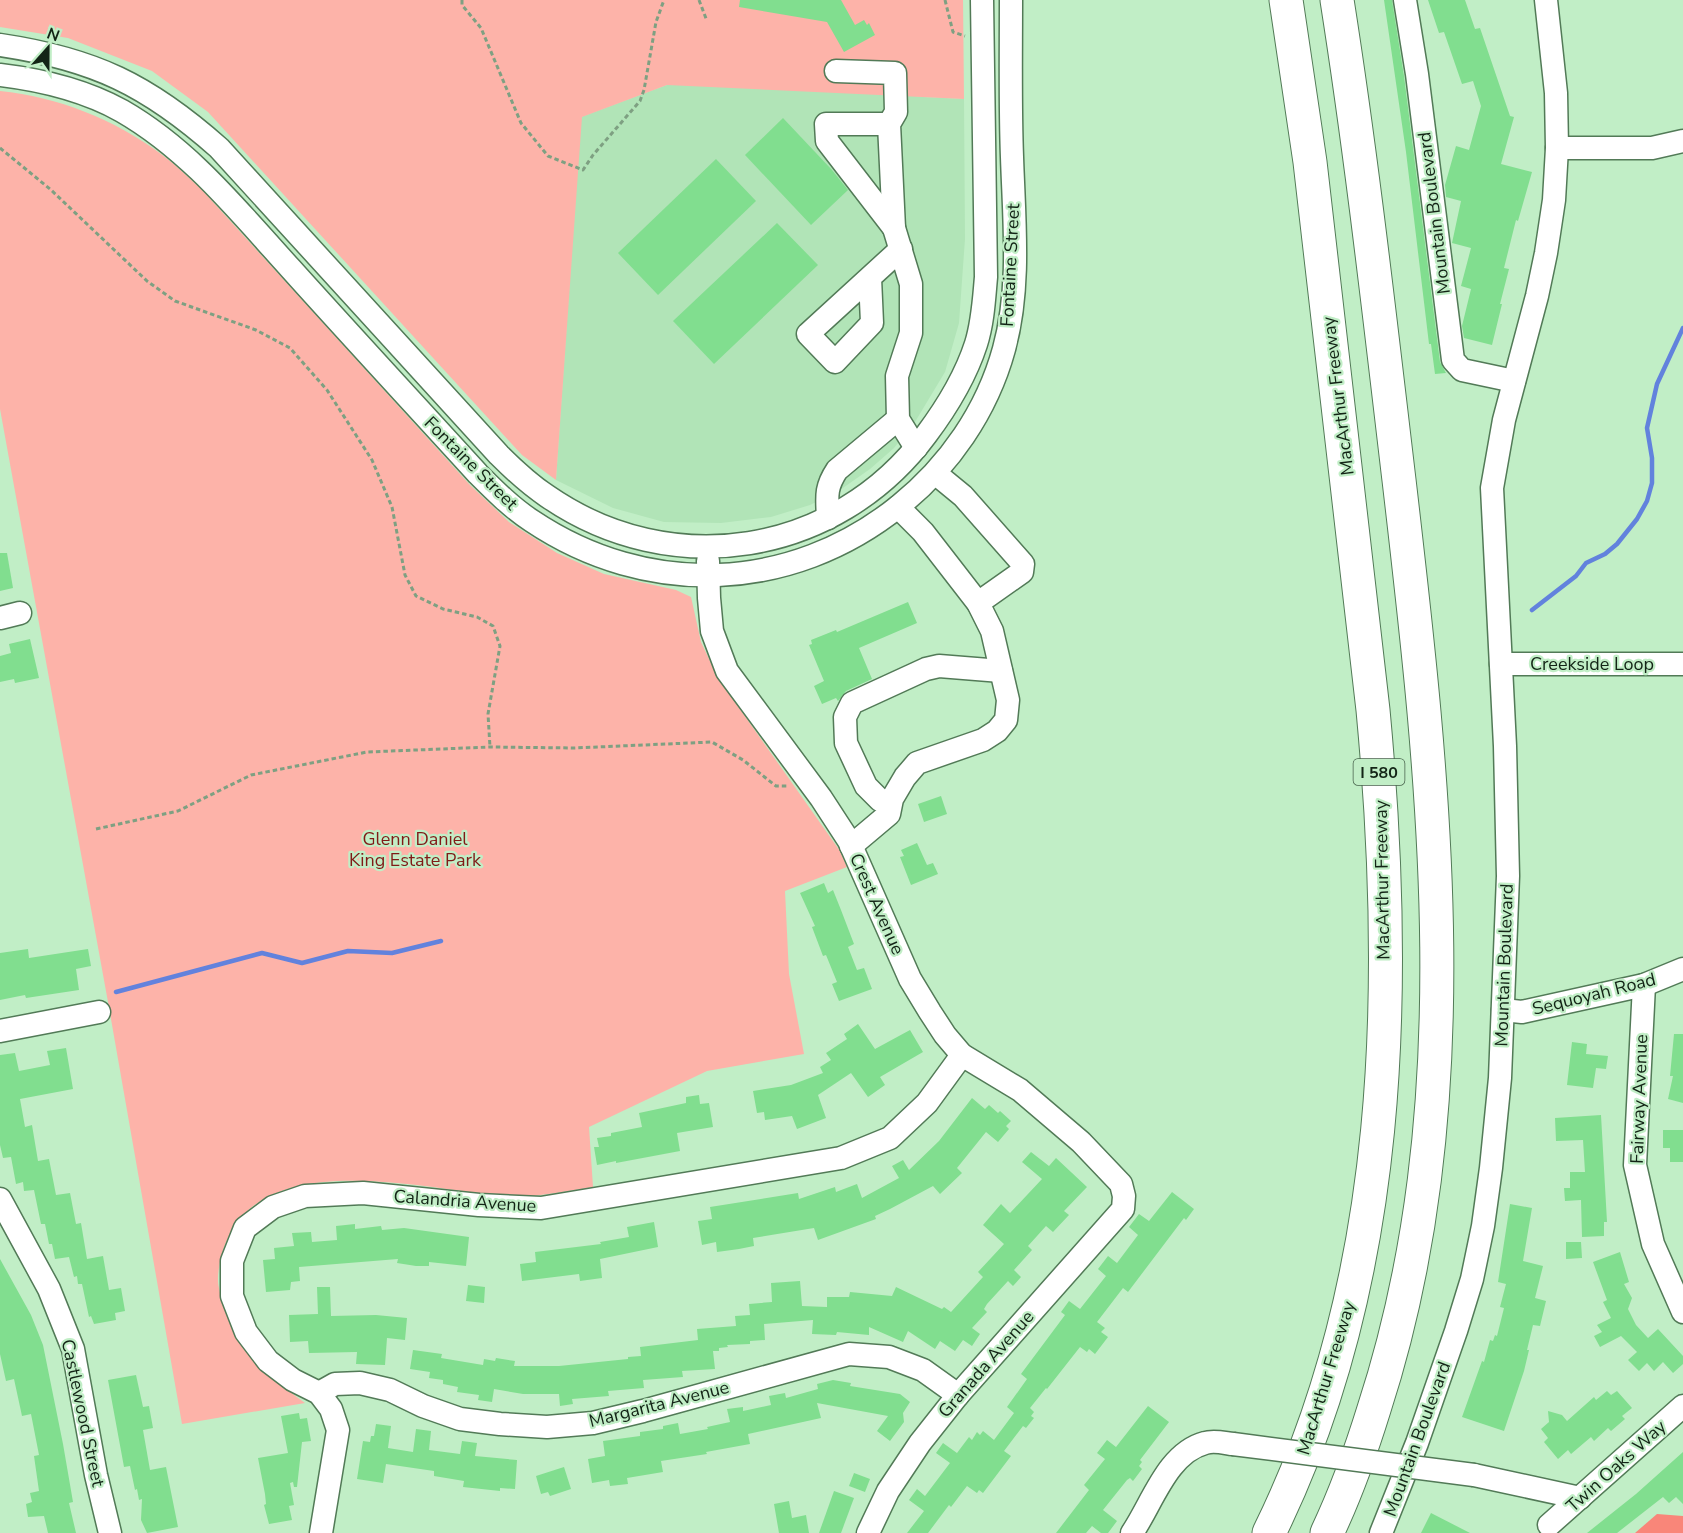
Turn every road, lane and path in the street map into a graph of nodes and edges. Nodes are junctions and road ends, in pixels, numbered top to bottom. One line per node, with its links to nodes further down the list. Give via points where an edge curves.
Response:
1 (462, 0): 2 (path, via 481,28 521,123 548,156 583,170 640,101)
2 (664, 0)
3 (699, 0): 11 (path)
4 (945, 0): 12 (path, via 953,32)
5 (982, 0): 12 (street, Fontaine Street)
6 (1011, 0): 25 (street, Fontaine Street, via 1014,194 1011,315 1004,350 978,413)
7 (1286, 0): 57 (highway, MacArthur Freeway / I 580, via 1310,162 1372,700 1385,939 1375,1152 1353,1290 1315,1425)
8 (1337, 0): 58 (highway, I 580, via 1362,169 1425,706 1437,940 1427,1159 1404,1303 1363,1444)
9 (1405, 0): 22 (street, Mountain Boulevard, via 1453,360 1462,370)
10 (1546, 0): 19 (street, Mountain Boulevard, via 1556,89)
11 (707, 21)
12 (982, 41): 24 (street, Fontaine Street, via 986,277 983,309 976,343 952,398)
13 (0, 45): 28 (street, Fontaine Street, via 68,58 102,70 135,86 193,124 499,455 547,497 630,536)
14 (836, 71): 16 (street, via 895,73 896,112)
15 (0, 75): 29 (street, Fontaine Street, via 92,97 121,111 174,147 222,193 478,474 531,520 558,537 623,564 663,573)
16 (890, 123): 20 (street); 20 (street, via 825,124 827,141)
17 (1683, 141): 19 (street, via 1652,148)
18 (0, 148): 34 (path, via 50,189 147,281 175,300 256,330 290,348 327,390 376,470 392,507 405,575 416,596 493,626 500,646 489,714)
19 (1557, 148): 22 (street, Mountain Boulevard, via 1546,253)
20 (898, 238): 21 (street); 23 (street, via 911,284 911,333 897,375)
21 (870, 278)
22 (1514, 381): 31 (street, Mountain Boulevard, via 1492,488)
23 (898, 419): 24 (street); 27 (street, via 834,475 826,492)
24 (916, 448): 27 (street, Fontaine Street, via 866,496)
25 (936, 473): 26 (street, Fontaine Street); 30 (street, via 963,496 1023,564 1022,572)
26 (898, 507): 29 (street, Fontaine Street, via 853,538 815,556 782,567); 30 (street, via 923,532)
27 (828, 518): 28 (street, Fontaine Street, via 774,538)
28 (708, 547): 29 (street, Crest Avenue)
29 (709, 576): 35 (street, Crest Avenue, via 712,631 727,671)
30 (978, 603): 33 (street, via 992,631)
31 (1501, 664): 32 (street, Creekside Loop); 41 (street, Mountain Boulevard, via 1508,876)
32 (1683, 664)
33 (1001, 671): 36 (street, via 1008,700 1006,720 997,731 983,740 917,763); 36 (street, via 939,666 852,703 846,717 846,743 866,786)
34 (490, 747): 35 (path, via 712,742 776,786); 37 (path, via 367,752 251,774 178,811)
35 (812, 786): 38 (street, Crest Avenue)
36 (886, 800): 38 (street)
37 (96, 829)
38 (848, 840): 44 (street, Crest Avenue, via 910,979)
39 (1683, 969): 40 (street, Sequoyah Road)
40 (1644, 985): 41 (street, Sequoyah Road, via 1522,1012); 47 (street, Fairway Avenue, via 1635,1165 1653,1244)
41 (1503, 1010): 59 (street, Mountain Boulevard, via 1491,1168 1472,1279 1417,1443)
42 (99, 1012): 43 (street)
43 (0, 1031)
44 (962, 1055): 46 (street, Crest Avenue, via 1020,1090 1081,1142 1121,1184); 48 (street, Calandria Avenue, via 927,1103 890,1138 841,1158 541,1208 363,1193 305,1196 273,1206 245,1228 232,1261 232,1296 246,1332 268,1361)
45 (0, 1199): 53 (street, Castlewood Street, via 48,1289 73,1349)
46 (1122, 1209): 49 (street, Granada Avenue)
47 (1683, 1312)
48 (319, 1393): 49 (street, Margarita Avenue, via 335,1384 360,1383 390,1390 460,1419 547,1427 593,1423 643,1411 849,1354 888,1357 922,1370); 54 (street, via 331,1409 338,1430)
49 (958, 1395): 55 (street, Granada Avenue, via 888,1491)
50 (1683, 1406): 51 (street, Twin Oaks Way)
51 (1580, 1497): 52 (street, Twin Oaks Way); 56 (street, bridge, via 1474,1475 1205,1443 1177,1460)
52 (1549, 1525)
53 (110, 1533)
54 (321, 1533)
55 (868, 1533)
56 (1132, 1533)
57 (1269, 1533)
58 (1327, 1533)
59 (1381, 1533)

